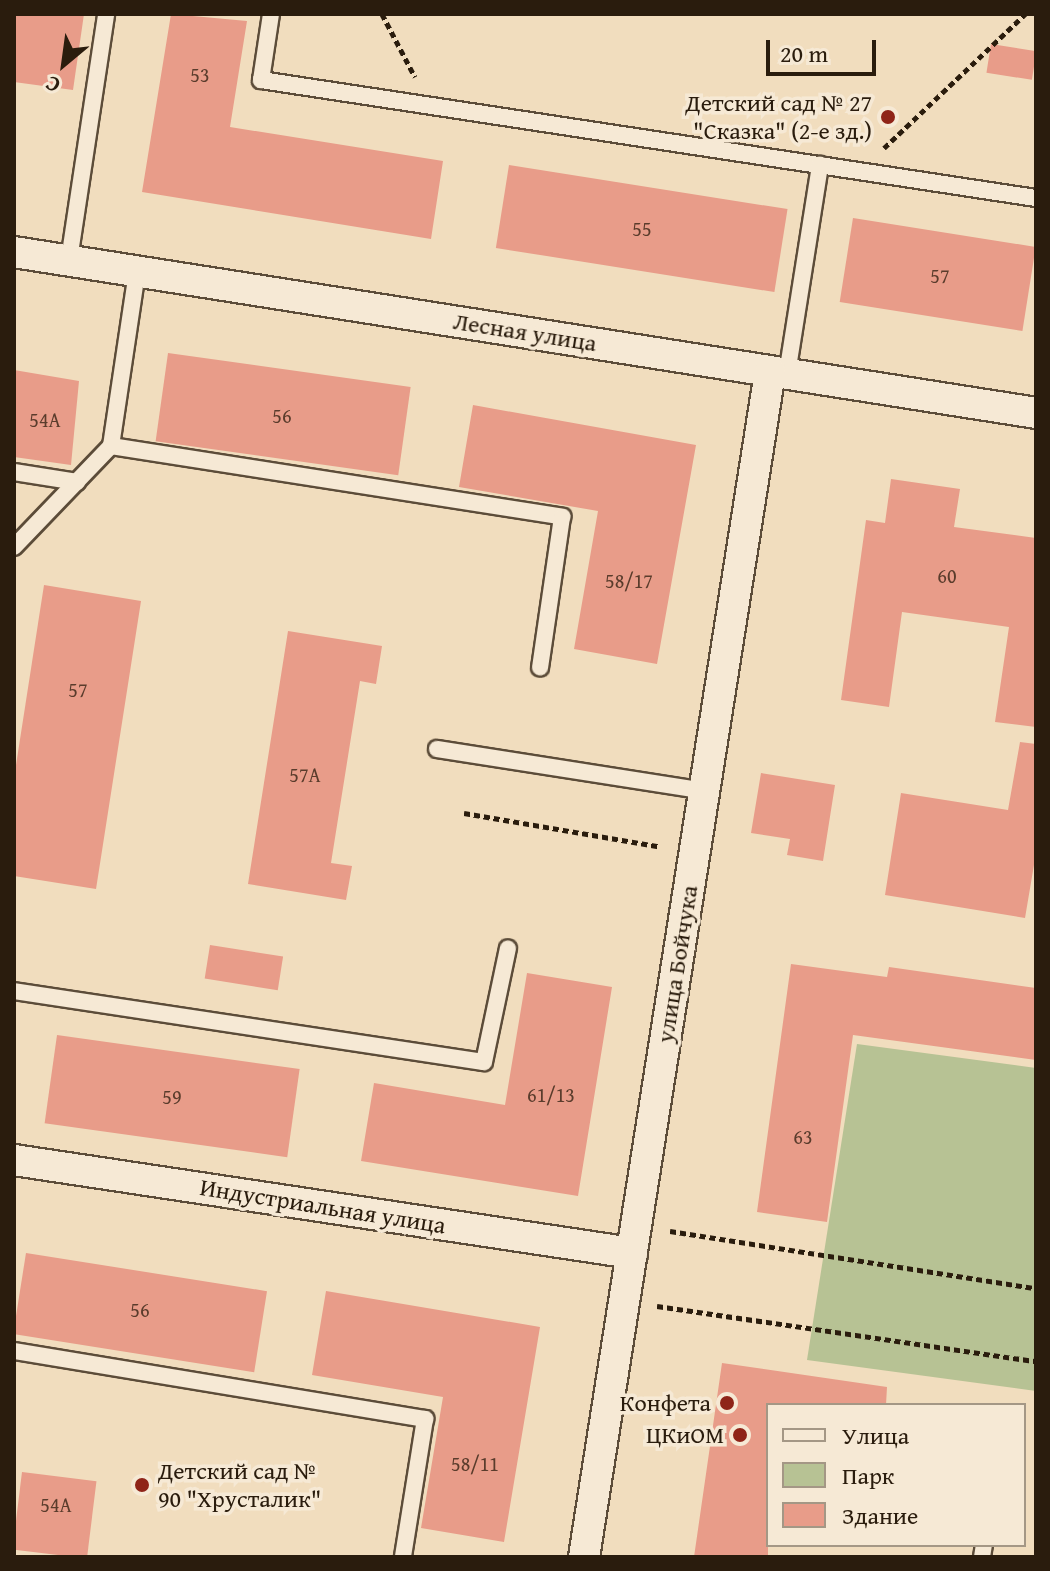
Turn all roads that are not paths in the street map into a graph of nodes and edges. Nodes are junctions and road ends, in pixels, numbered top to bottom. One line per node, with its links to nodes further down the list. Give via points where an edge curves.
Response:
1 (106, 14): 6 (lane)
2 (271, 14): 3 (lane, via 261,80)
3 (820, 165): 4 (lane); 8 (lane)
4 (1036, 198)
5 (14, 252): 6 (street, Лесная улица)
6 (69, 260): 7 (street, Лесная улица)
7 (137, 272): 8 (street, Лесная улица); 10 (lane)
8 (779, 373): 9 (street, Лесная улица); 16 (street, улица Бойчука)
9 (1036, 413)
10 (111, 446): 12 (lane); 14 (lane, via 562,517)
11 (14, 472): 12 (lane)
12 (77, 482): 13 (lane)
13 (14, 547)
14 (540, 667)
15 (437, 749): 16 (lane)
16 (705, 791): 20 (street, улица Бойчука)
17 (508, 948): 18 (lane, via 484,1062)
18 (14, 992)
19 (14, 1160): 20 (street, Индустриальная улица)
20 (632, 1253): 23 (street, улица Бойчука)
21 (14, 1351): 22 (lane, via 425,1419)
22 (403, 1557)
23 (584, 1557)

